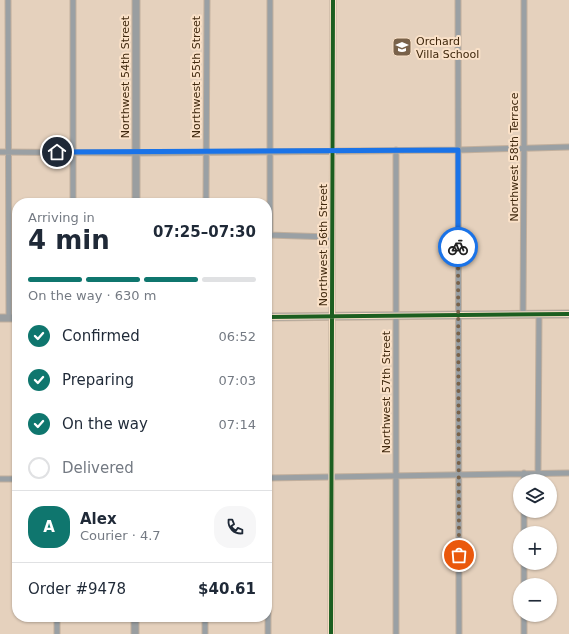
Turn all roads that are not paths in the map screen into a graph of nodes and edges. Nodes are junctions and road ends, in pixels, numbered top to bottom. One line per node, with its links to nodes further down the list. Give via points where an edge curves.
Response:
1 (8, 0): 16 (street)
2 (73, 0): 18 (street)
3 (136, 0): 19 (main road, Northwest 54th Street)
4 (207, 0): 17 (street, Northwest 55th Street)
5 (270, 0): 13 (street)
6 (334, 0): 14 (street, Northwest 56th Street)
7 (458, 0): 12 (street)
8 (524, 0): 10 (street, Northwest 58th Terrace)
9 (569, 147): 10 (street)
10 (524, 148): 12 (street); 26 (street, Northwest 58th Terrace)
11 (396, 150): 12 (street); 14 (street); 31 (street, Northwest 57th Street)
12 (458, 150): 29 (street)
13 (271, 151): 14 (street); 17 (street); 23 (street)
14 (331, 151): 25 (street, Northwest 56th Street)
15 (0, 152): 16 (street)
16 (9, 152): 18 (street); 34 (street)
17 (206, 152): 19 (street); 22 (street, Northwest 55th Street)
18 (73, 153): 19 (street); 20 (street)
19 (135, 153): 21 (main road, Northwest 54th Street)
20 (73, 198)
21 (136, 198)
22 (206, 198)
23 (270, 198)
24 (272, 235): 25 (street)
25 (331, 236): 30 (street, Northwest 56th Street)
26 (523, 314): 27 (main road); 29 (main road)
27 (540, 314): 28 (main road); 36 (street)
28 (569, 314)
29 (458, 315): 31 (main road); 38 (street)
30 (332, 316): 31 (main road); 32 (main road); 39 (street, Northwest 56th Street)
31 (396, 316): 40 (street, Northwest 57th Street)
32 (272, 317)
33 (0, 318): 34 (main road)
34 (9, 318)
35 (524, 473): 36 (street); 38 (street)
36 (538, 473): 37 (street)
37 (569, 473)
38 (458, 475): 40 (street); 55 (street)
39 (332, 476): 40 (street); 41 (street); 53 (street, Northwest 56th Street)
40 (396, 476): 54 (street, Northwest 57th Street)
41 (272, 478)
42 (0, 479): 43 (street)
43 (12, 479)
44 (57, 622): 49 (street)
45 (135, 622): 50 (main road)
46 (205, 622): 51 (street)
47 (268, 622): 52 (street)
48 (524, 622): 56 (street)
49 (57, 634)
50 (135, 634)
51 (205, 634)
52 (268, 634)
53 (331, 634)
54 (396, 634)
55 (459, 634)
56 (524, 634)

